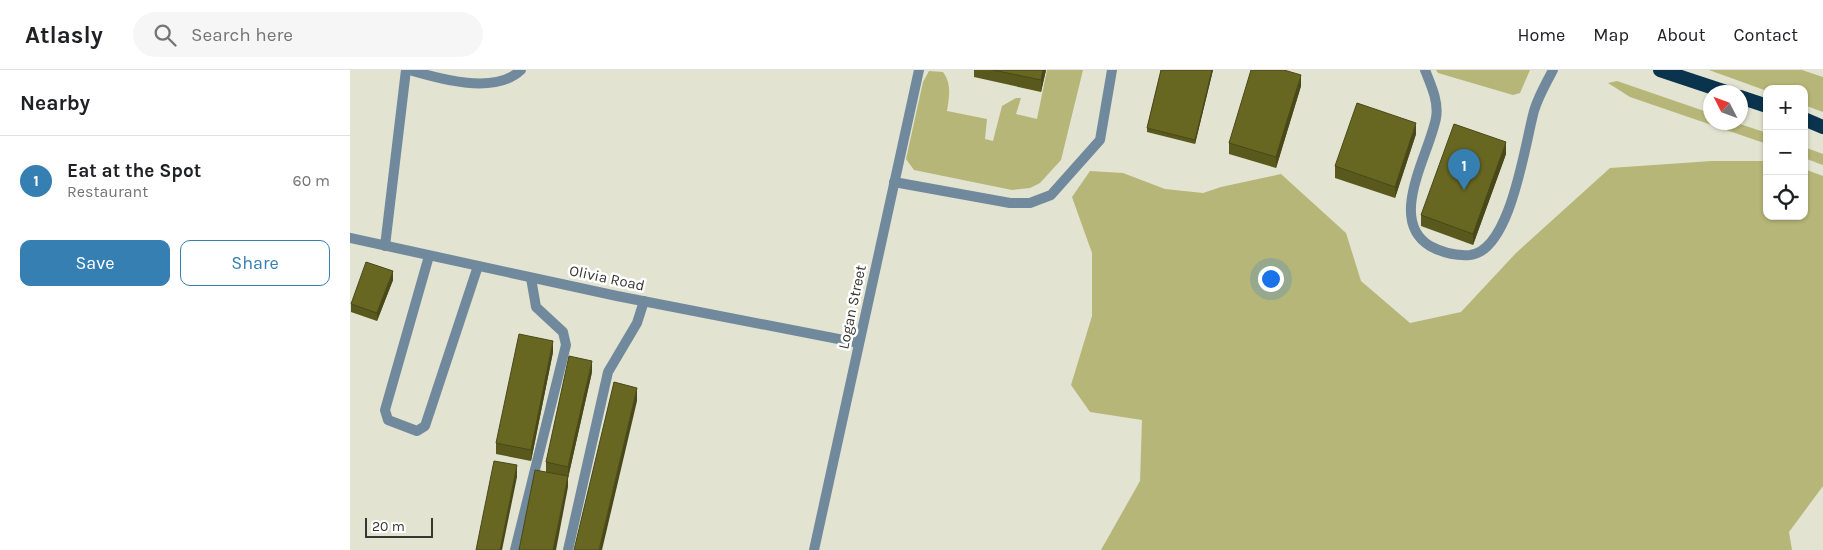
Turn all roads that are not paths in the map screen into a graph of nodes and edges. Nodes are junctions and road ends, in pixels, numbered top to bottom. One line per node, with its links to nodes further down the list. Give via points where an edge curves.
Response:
1 (408, 70): 2 (street, via 450,81 496,83); 15 (street)
2 (521, 70)
3 (919, 70): 13 (street, Logan Street)
4 (1112, 70): 13 (street, via 1100,140 1051,195 1030,203 1010,203)
5 (1425, 70): 6 (street, via 1434,94 1436,116 1410,204 1411,225 1422,241 1439,251 1460,256 1474,254 1488,244 1502,224 1514,198 1534,109)
6 (1553, 70)
7 (1660, 70): 8 (highway)
8 (1705, 85)
9 (1748, 100): 10 (highway)
10 (1763, 105)
11 (1808, 121): 12 (highway)
12 (1823, 127)
13 (894, 182): 20 (street, Logan Street)
14 (350, 238): 15 (street, Olivia Road)
15 (385, 246): 16 (street, Olivia Road)
16 (429, 256): 17 (street, Olivia Road); 17 (street, via 385,410 388,420 417,430 425,426)
17 (478, 266): 18 (street, Olivia Road)
18 (531, 278): 19 (street, Olivia Road); 21 (street, via 536,307 563,332 566,345)
19 (644, 301): 20 (street, Olivia Road); 22 (street, via 637,323 608,372)
20 (859, 342): 23 (street, Logan Street)
21 (515, 550)
22 (568, 550)
23 (814, 550)

